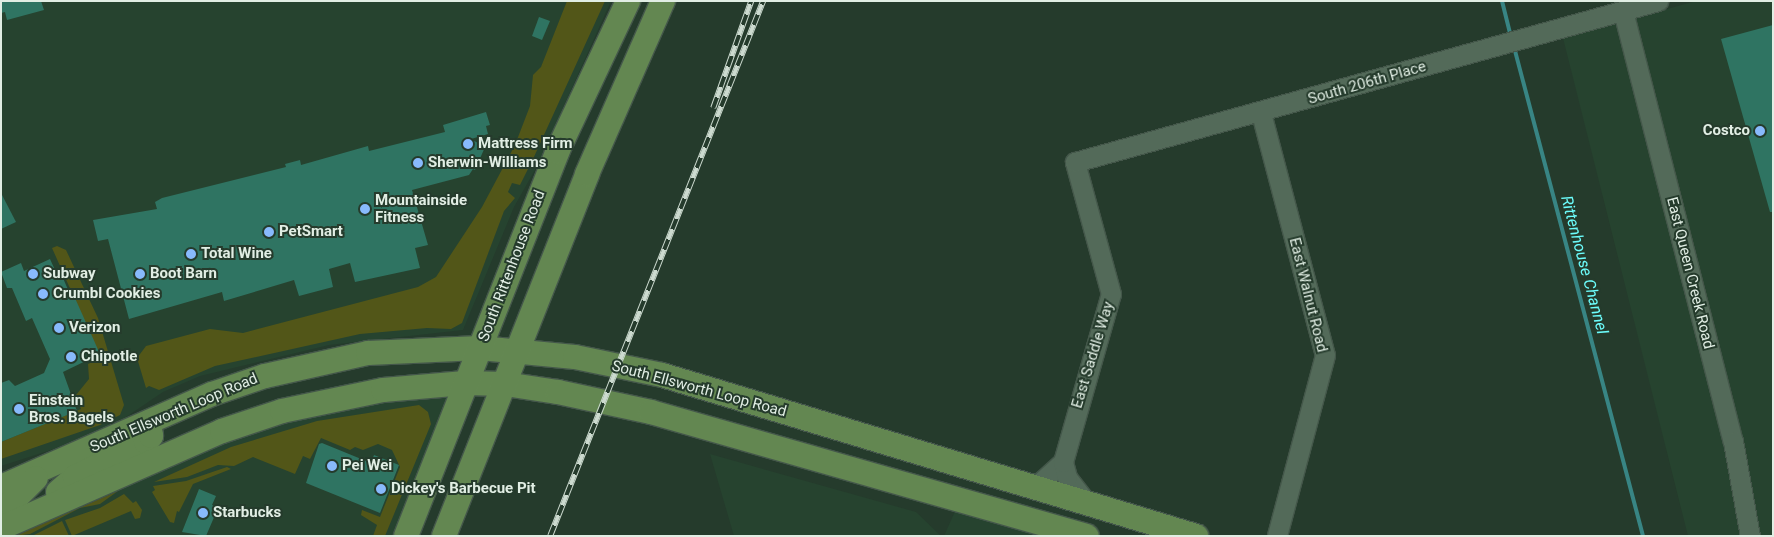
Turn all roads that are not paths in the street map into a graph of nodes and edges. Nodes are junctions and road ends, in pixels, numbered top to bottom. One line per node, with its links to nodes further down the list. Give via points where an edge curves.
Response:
1 (628, 1): 7 (main road, South Rittenhouse Road, via 567,128)
2 (663, 1): 8 (main road, via 594,157)
3 (1658, 1): 4 (street, South 206th Place)
4 (1623, 11): 5 (street, South 206th Place); 25 (street, East Queen Creek Road, via 1736,450)
5 (1260, 113): 6 (street, South 206th Place); 24 (street, East Walnut Road, via 1325,355)
6 (1074, 162): 12 (street, East Saddle Way, via 1111,294)
7 (480, 348): 8 (main road, South Ellsworth Loop Road); 9 (main road, South Rittenhouse Road); 11 (main road, South Ellsworth Loop Road, via 396,350 316,363 244,382)
8 (519, 351): 10 (main road); 15 (main road, South Ellsworth Loop Road, via 584,359 662,376)
9 (465, 383): 10 (main road); 18 (main road, via 383,390 282,411 222,431); 20 (main road, South Rittenhouse Road)
10 (505, 384): 21 (main road); 22 (main road, via 651,412)
11 (149, 422): 13 (main road, South Ellsworth Loop Road); 18 (main road, via 151,436 146,442 75,477)
12 (1063, 462): 15 (street); 16 (street, via 1067,478)
13 (46, 468): 14 (main road, South Ellsworth Loop Road); 17 (main road, via 11,503)
14 (1, 487)
15 (1034, 488): 16 (main road, South Ellsworth Loop Road)
16 (1087, 503): 23 (main road, South Ellsworth Loop Road)
17 (1, 507)
18 (34, 513): 19 (main road)
19 (1, 528)
20 (406, 536)
21 (444, 536)
22 (1087, 536)
23 (1196, 536)
24 (1277, 536)
25 (1750, 536)

